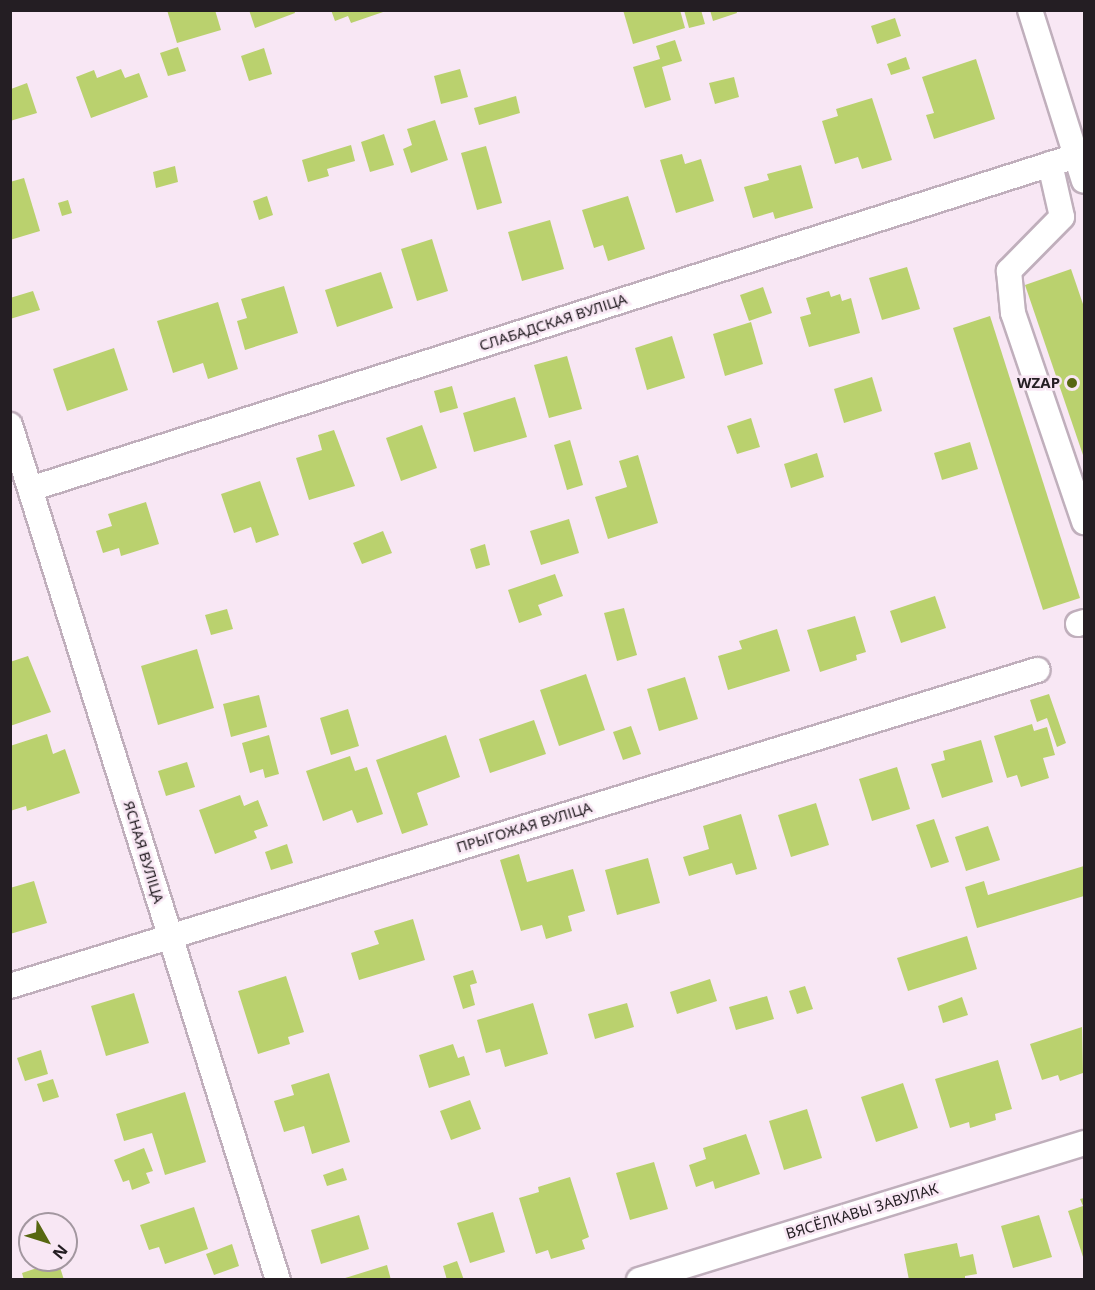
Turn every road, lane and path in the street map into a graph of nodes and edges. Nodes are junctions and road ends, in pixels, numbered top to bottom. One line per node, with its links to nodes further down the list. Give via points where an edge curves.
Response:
1 (1030, 10): 2 (street)
2 (1076, 156): 3 (street, СЛАБАДСКАЯ ВУЛІЦА); 4 (street)
3 (1050, 164): 6 (street, СЛАБАДСКАЯ ВУЛІЦА); 7 (street, via 1062,217 1009,271 1012,313)
4 (1084, 181)
5 (10, 425): 6 (street, ЯСНАЯ ВУЛІЦА)
6 (30, 489): 9 (street, ЯСНАЯ ВУЛІЦА)
7 (1084, 522)
8 (1037, 670): 9 (street, ПРЫГОЖАЯ ВУЛІЦА)
9 (172, 936): 10 (street, ПРЫГОЖАЯ ВУЛІЦА); 12 (street, ЯСНАЯ ВУЛІЦА)
10 (10, 986)
11 (1084, 1143): 13 (street, ВЯСЁЛКАВЫ ЗАВУЛАК)
12 (278, 1280)
13 (639, 1280)

